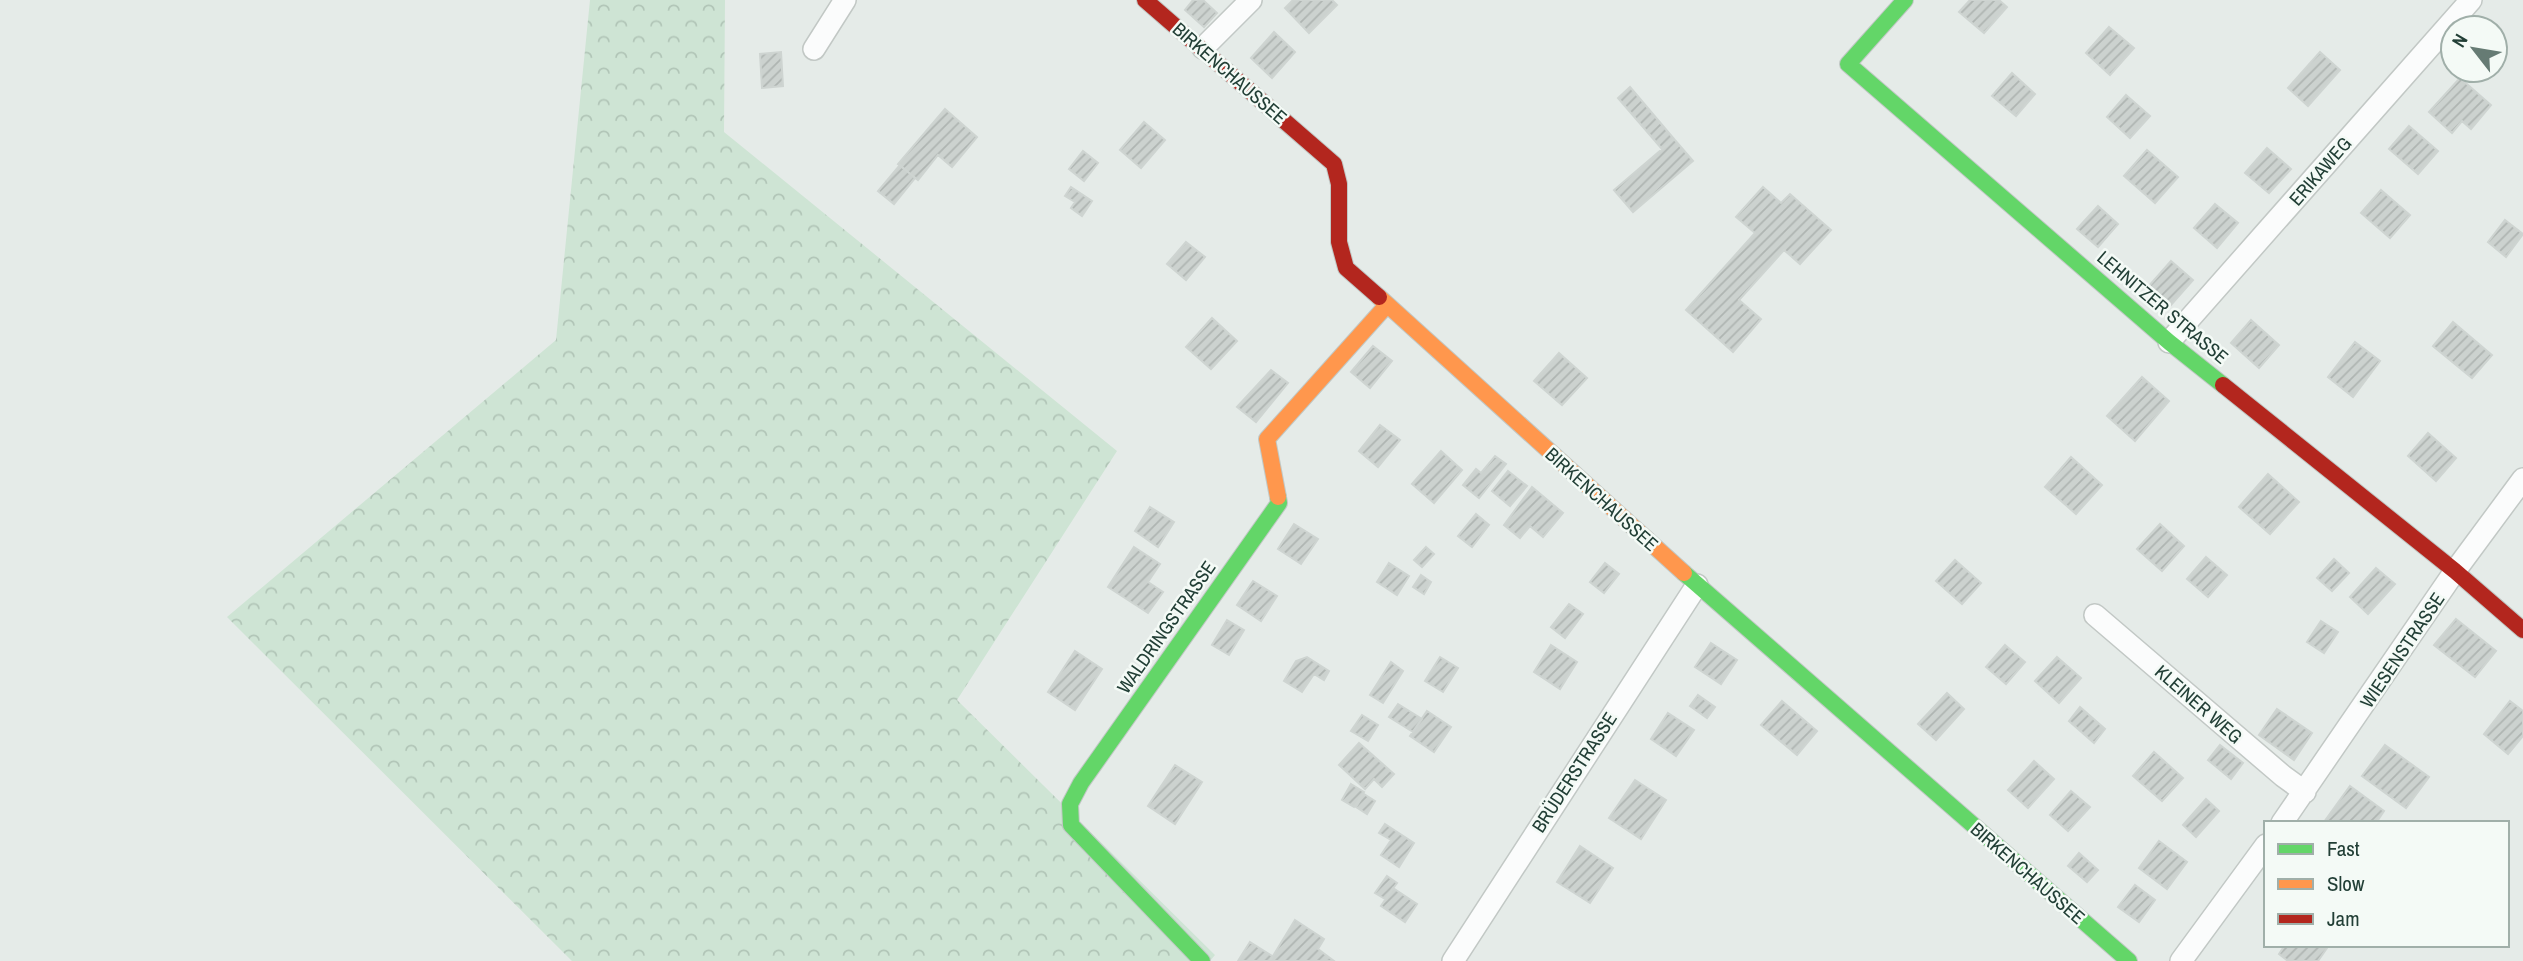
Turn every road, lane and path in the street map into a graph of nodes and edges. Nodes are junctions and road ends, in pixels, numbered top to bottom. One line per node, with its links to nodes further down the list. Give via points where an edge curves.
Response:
1 (845, 0): 7 (street)
2 (1145, 0): 6 (street, BIRKENCHAUSSEE)
3 (1251, 0): 6 (street)
4 (1905, 0): 9 (street, LEHNITZER STRASSE, via 1848,64)
5 (2471, 0): 9 (street, ERIKAWEG)
6 (1203, 48): 8 (street, BIRKENCHAUSSEE, via 1334,164 1339,184 1339,242 1346,268)
7 (814, 49)
8 (1387, 305): 12 (street, BIRKENCHAUSSEE); 18 (street, WALDRINGSTRASSE, via 1267,439 1279,503 1070,804 1071,825)
9 (2169, 342): 11 (street, LEHNITZER STRASSE)
10 (2523, 479): 11 (street, WIESENSTRASSE)
11 (2455, 571): 14 (street, LEHNITZER STRASSE); 15 (street, WIESENSTRASSE)
12 (1698, 585): 19 (street, BRÜDERSTRASSE); 20 (street, BIRKENCHAUSSEE)
13 (2095, 615): 15 (street, KLEINER WEG)
14 (2523, 630)
15 (2305, 792): 16 (street, WIESENSTRASSE)
16 (2283, 821)
17 (2264, 848): 21 (street)
18 (1202, 961)
19 (1453, 961)
20 (2129, 961)
21 (2181, 961)

